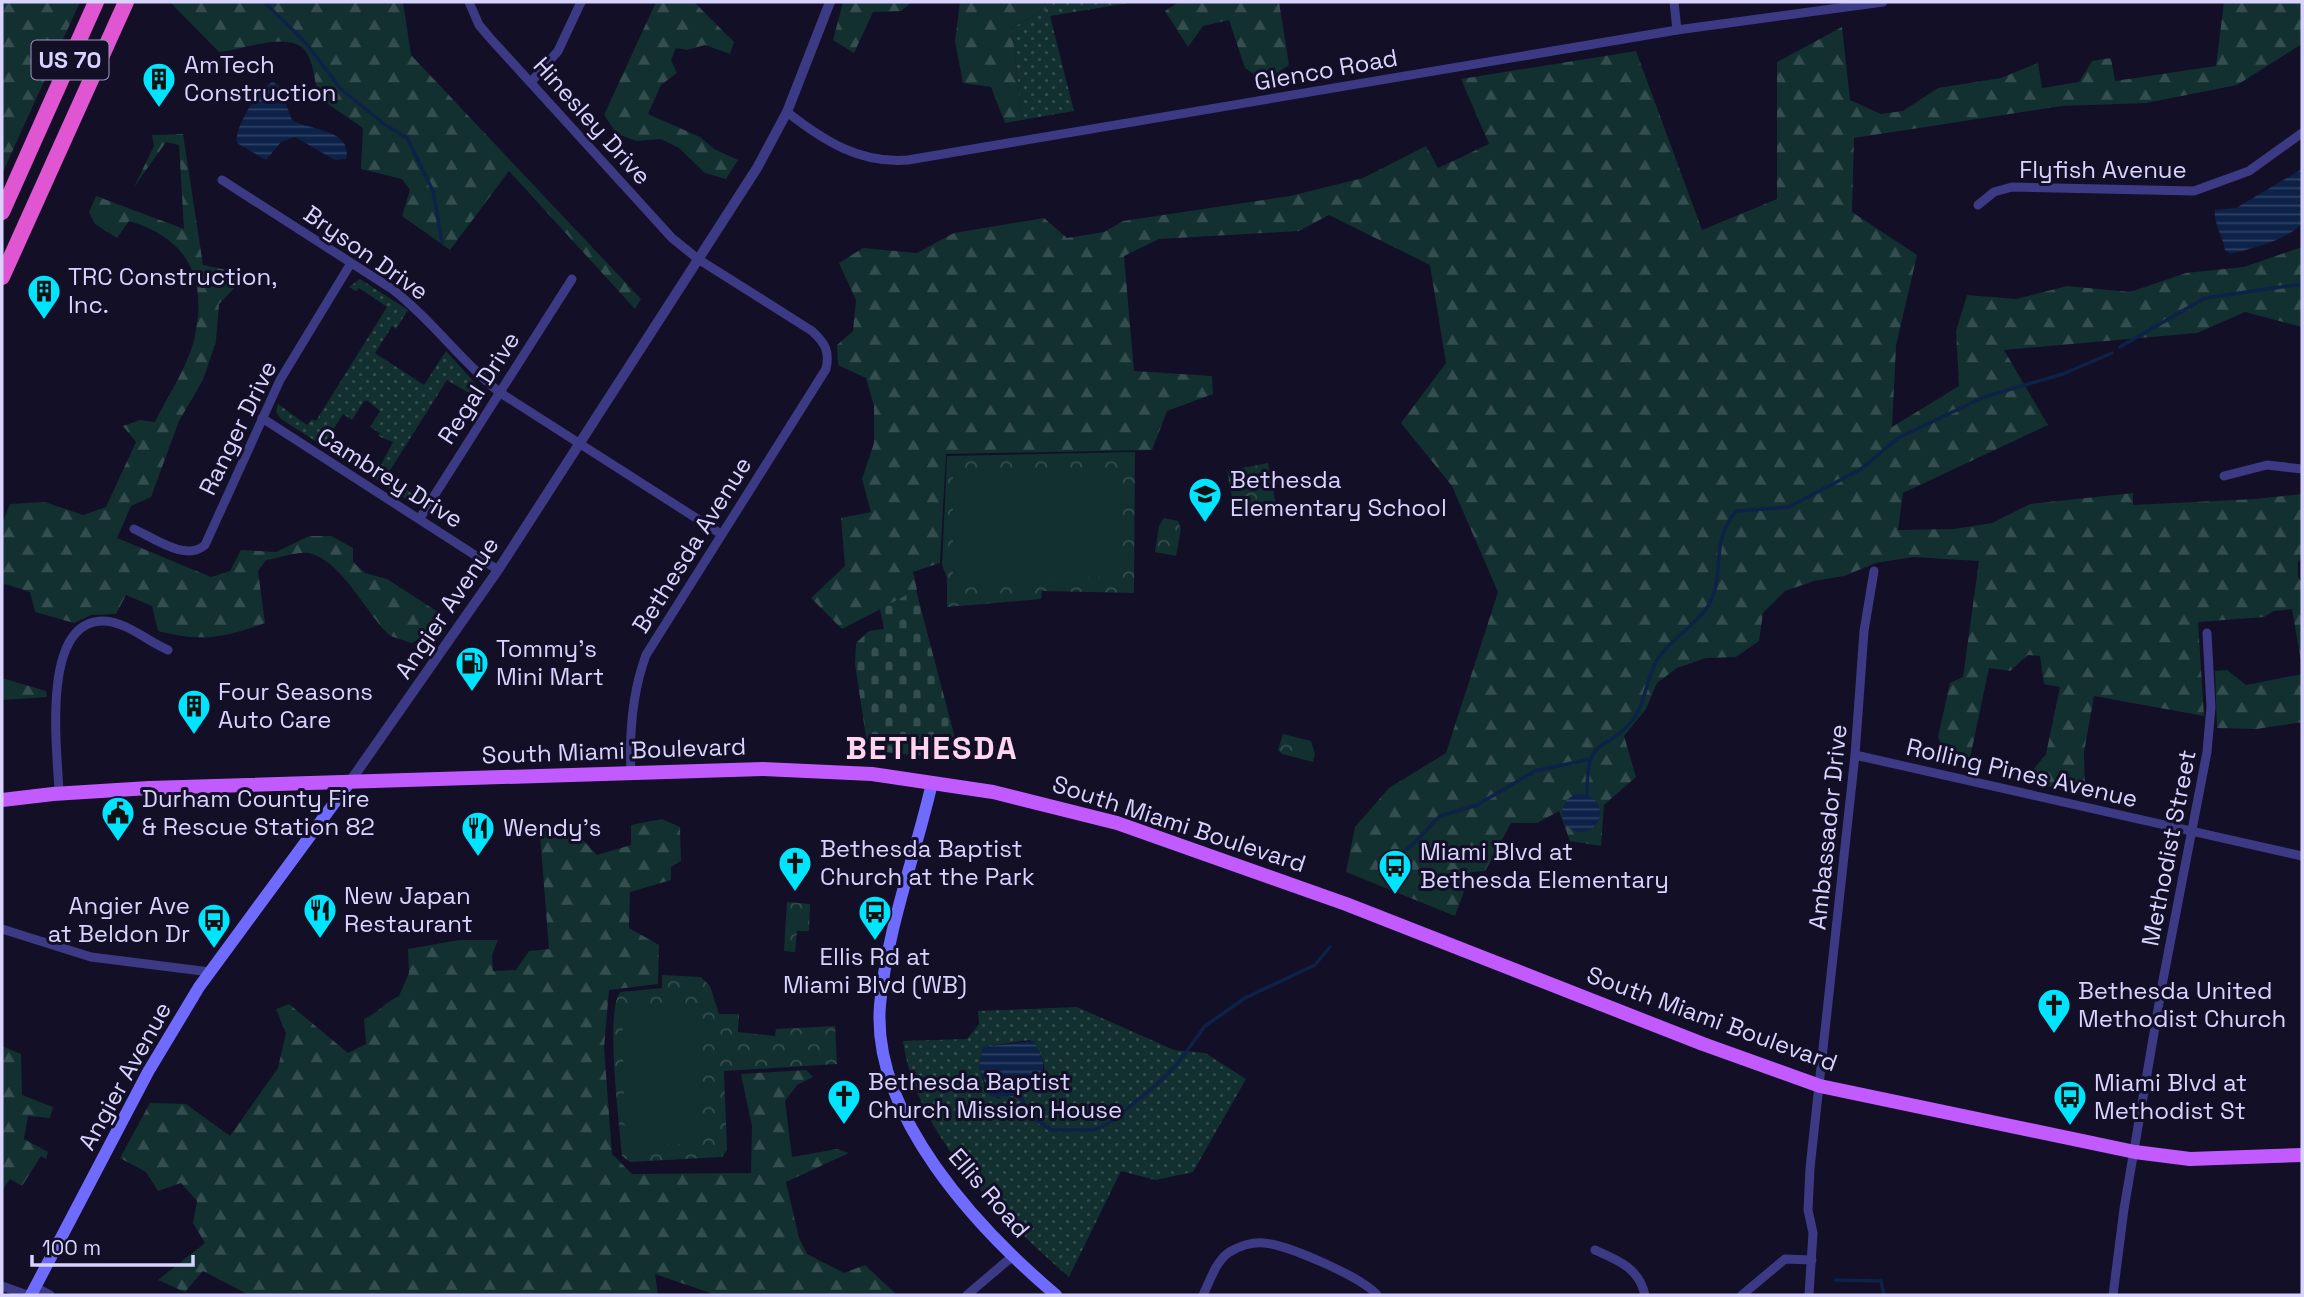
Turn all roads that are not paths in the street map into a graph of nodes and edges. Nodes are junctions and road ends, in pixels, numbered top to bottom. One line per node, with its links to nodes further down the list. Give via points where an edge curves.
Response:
1 (96, 2): 14 (highway, US 70)
2 (126, 2): 17 (highway, US 70)
3 (469, 2): 9 (street, Hinesley Drive, via 479,24)
4 (581, 2): 9 (street, via 558,51)
5 (830, 2): 10 (street, Angier Avenue)
6 (1674, 2): 8 (street)
7 (1883, 2): 8 (street, Glenco Road)
8 (1677, 30): 10 (street, Glenco Road, via 901,161 881,161 844,150)
9 (531, 82): 15 (street, Hinesley Drive, via 655,219)
10 (787, 112): 15 (street, Angier Avenue)
11 (2302, 133): 13 (street, Flyfish Avenue, via 2249,171 2193,191 2012,187 1994,191)
12 (222, 180): 16 (street, Bryson Drive)
13 (1978, 205)
14 (2, 212)
15 (698, 259): 19 (street, Hinesley Drive, via 812,331); 22 (street, Angier Avenue)
16 (351, 263): 20 (street, Bryson Drive, via 418,309); 21 (street, Ranger Drive)
17 (2, 277)
18 (572, 279): 20 (street, Regal Drive)
19 (828, 353): 27 (street, Bethesda Avenue, via 826,369)
20 (499, 392): 22 (street, Bryson Drive); 25 (street, Regal Drive)
21 (262, 418): 25 (street, Cambrey Drive); 26 (street, Ranger Drive, via 201,548 184,552)
22 (580, 443): 27 (street, Bryson Drive); 28 (street, Angier Avenue)
23 (2302, 469): 24 (street, via 2267,465)
24 (2224, 476)
25 (420, 518): 28 (street, Cambrey Drive)
26 (134, 529)
27 (721, 534): 33 (street, Bethesda Avenue, via 662,626 639,674 630,723)
28 (498, 570): 34 (street, Angier Avenue)
29 (1874, 571): 32 (street, Ambassador Drive, via 1864,631)
30 (2207, 633): 38 (street, Methodist Street, via 2210,731)
31 (168, 650): 36 (street, via 106,621 76,632 57,681)
32 (1855, 755): 38 (street, Rolling Pines Avenue); 42 (street, Ambassador Drive)
33 (631, 773): 34 (main road, South Miami Boulevard); 35 (main road, South Miami Boulevard, via 810,770)
34 (349, 783): 36 (main road, South Miami Boulevard); 41 (main road, Angier Avenue)
35 (932, 783): 42 (main road, South Miami Boulevard, via 1030,799 1158,837); 46 (main road, Ellis Road, via 887,958 880,1006 883,1054 899,1107 918,1139 946,1181)
36 (59, 793): 37 (main road, South Miami Boulevard)
37 (2, 800)
38 (2193, 831): 39 (street, Rolling Pines Avenue); 43 (street, Methodist Street)
39 (2302, 856)
40 (2, 929): 41 (street, via 92,957)
41 (209, 972): 49 (main road, Angier Avenue, via 148,1072)
42 (1820, 1086): 43 (main road, South Miami Boulevard); 47 (street, Ambassador Drive, via 1808,1210)
43 (2136, 1152): 44 (main road, South Miami Boulevard, via 2190,1159); 58 (street, Methodist Street)
44 (2302, 1155)
45 (1595, 1250): 55 (street, via 1620,1260 1634,1272)
46 (1014, 1255): 51 (street); 52 (main road, Ellis Road)
47 (1812, 1260): 56 (street, via 1785,1259); 57 (street, Ambassador Drive)
48 (2, 1286): 49 (street)
49 (31, 1293): 50 (street)
50 (50, 1295)
51 (967, 1295)
52 (1056, 1295)
53 (1203, 1295): 54 (street, via 1217,1264 1229,1252 1261,1242 1346,1273)
54 (1377, 1295)
55 (1645, 1295)
56 (1742, 1295)
57 (1809, 1295)
58 (2113, 1295)

